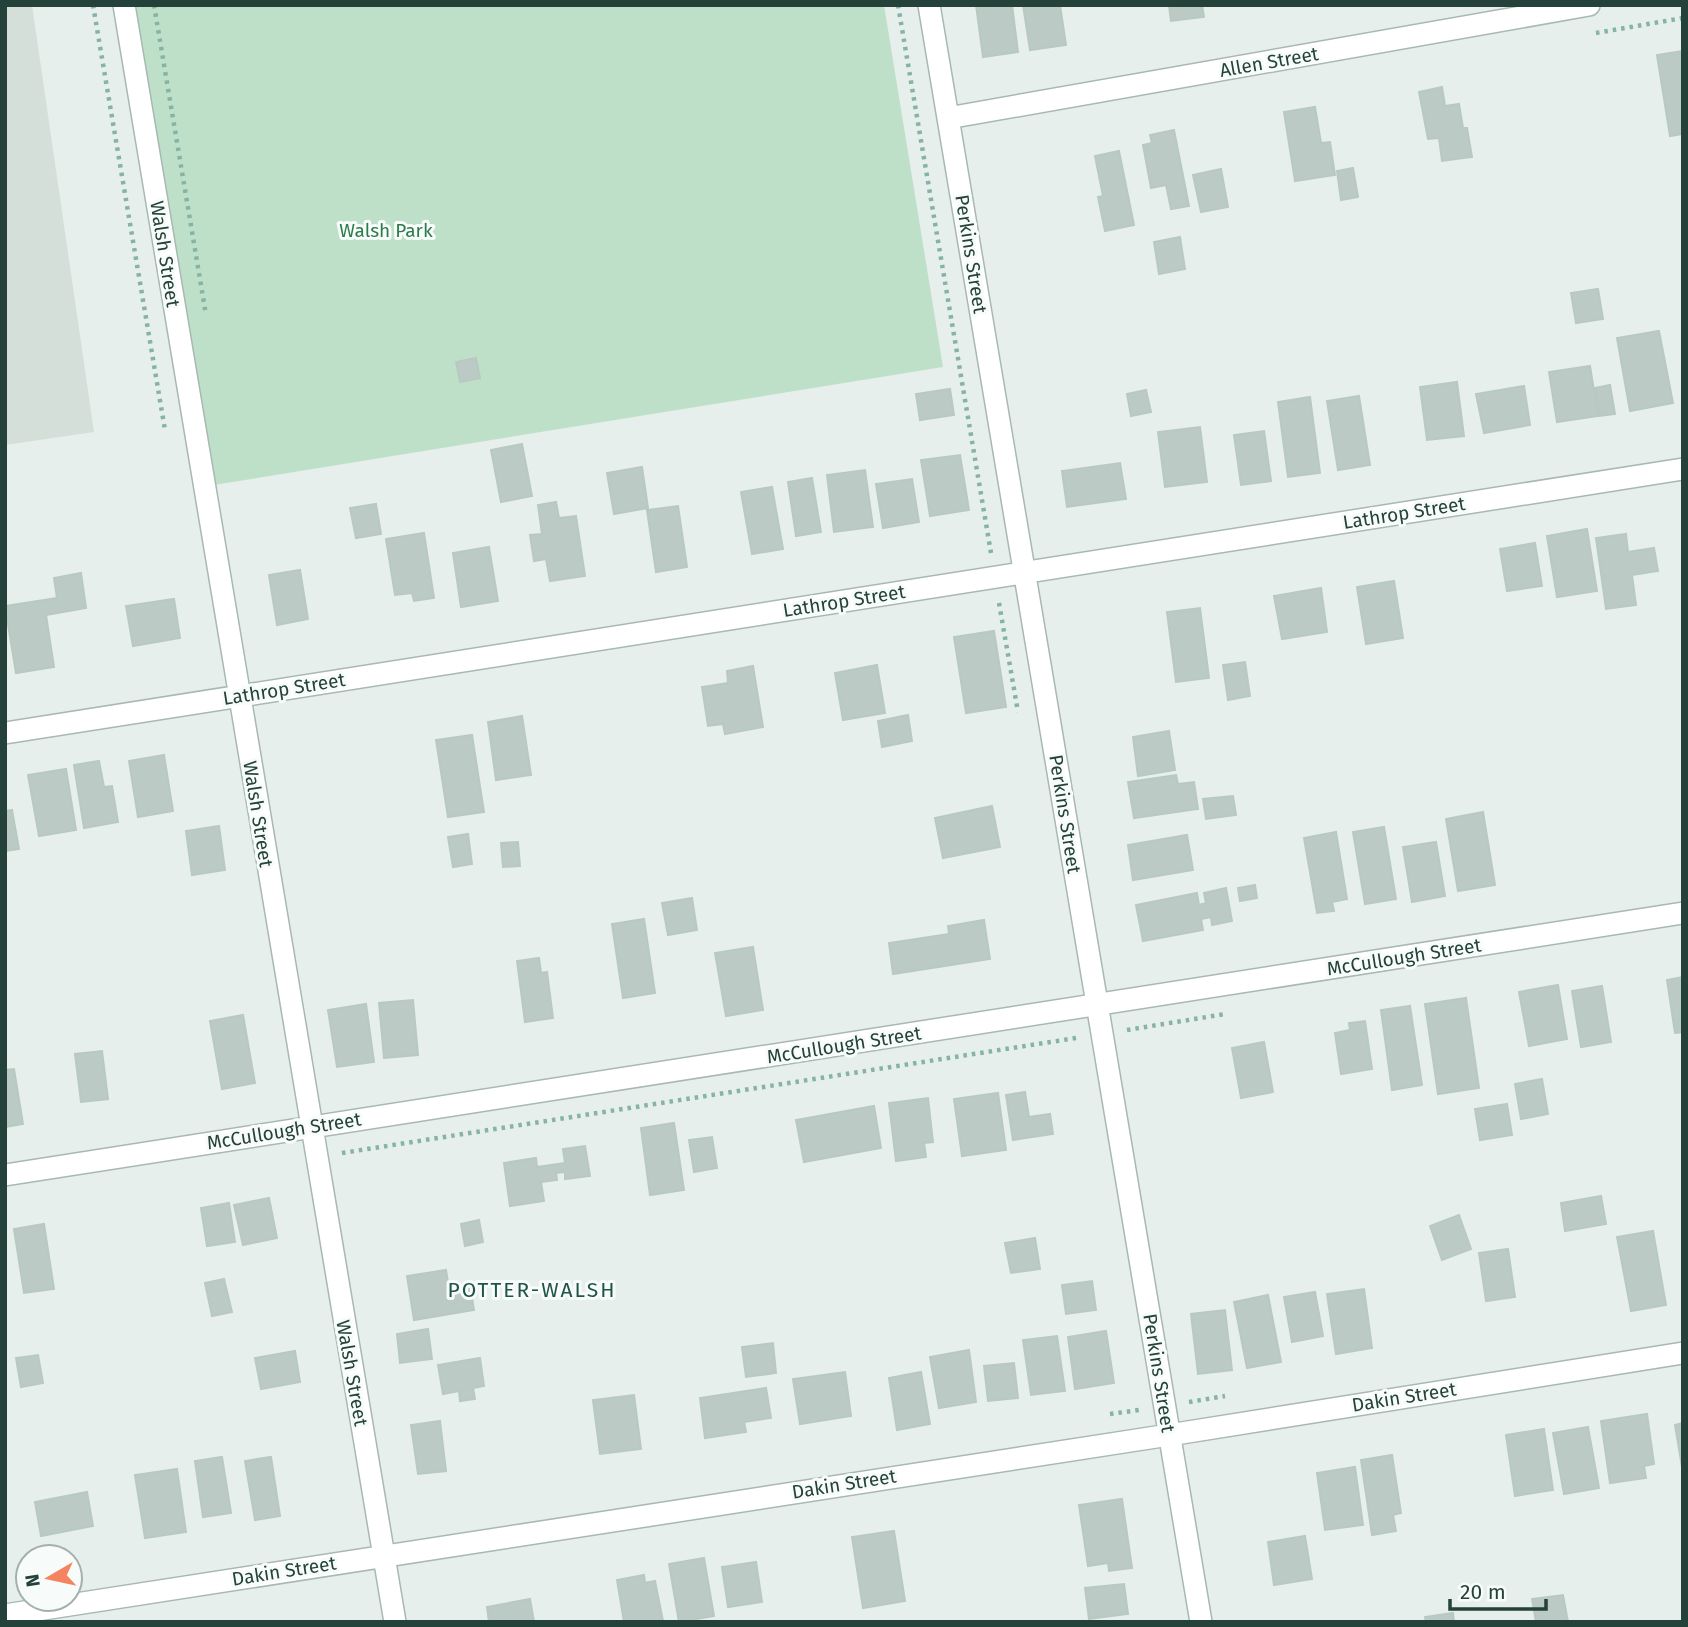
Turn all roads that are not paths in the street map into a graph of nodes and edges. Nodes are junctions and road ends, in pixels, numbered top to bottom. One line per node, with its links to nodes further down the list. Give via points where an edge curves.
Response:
1 (124, 5): 7 (street, Walsh Street)
2 (929, 5): 4 (street, Perkins Street)
3 (1589, 5): 4 (street, Allen Street)
4 (948, 118): 6 (street, Perkins Street)
5 (1683, 469): 6 (street, Lathrop Street)
6 (1024, 573): 7 (street, Lathrop Street); 10 (street, Perkins Street)
7 (239, 695): 8 (street, Lathrop Street); 11 (street, Walsh Street)
8 (5, 733)
9 (1683, 913): 10 (street, McCullough Street)
10 (1097, 1006): 11 (street, McCullough Street); 14 (street, Perkins Street)
11 (311, 1127): 12 (street, McCullough Street); 15 (street, Walsh Street)
12 (5, 1175)
13 (1683, 1353): 14 (street, Dakin Street)
14 (1169, 1435): 15 (street, Dakin Street); 18 (street, Perkins Street)
15 (384, 1555): 16 (street, Dakin Street); 17 (street, Walsh Street)
16 (5, 1615)
17 (395, 1622)
18 (1201, 1622)

